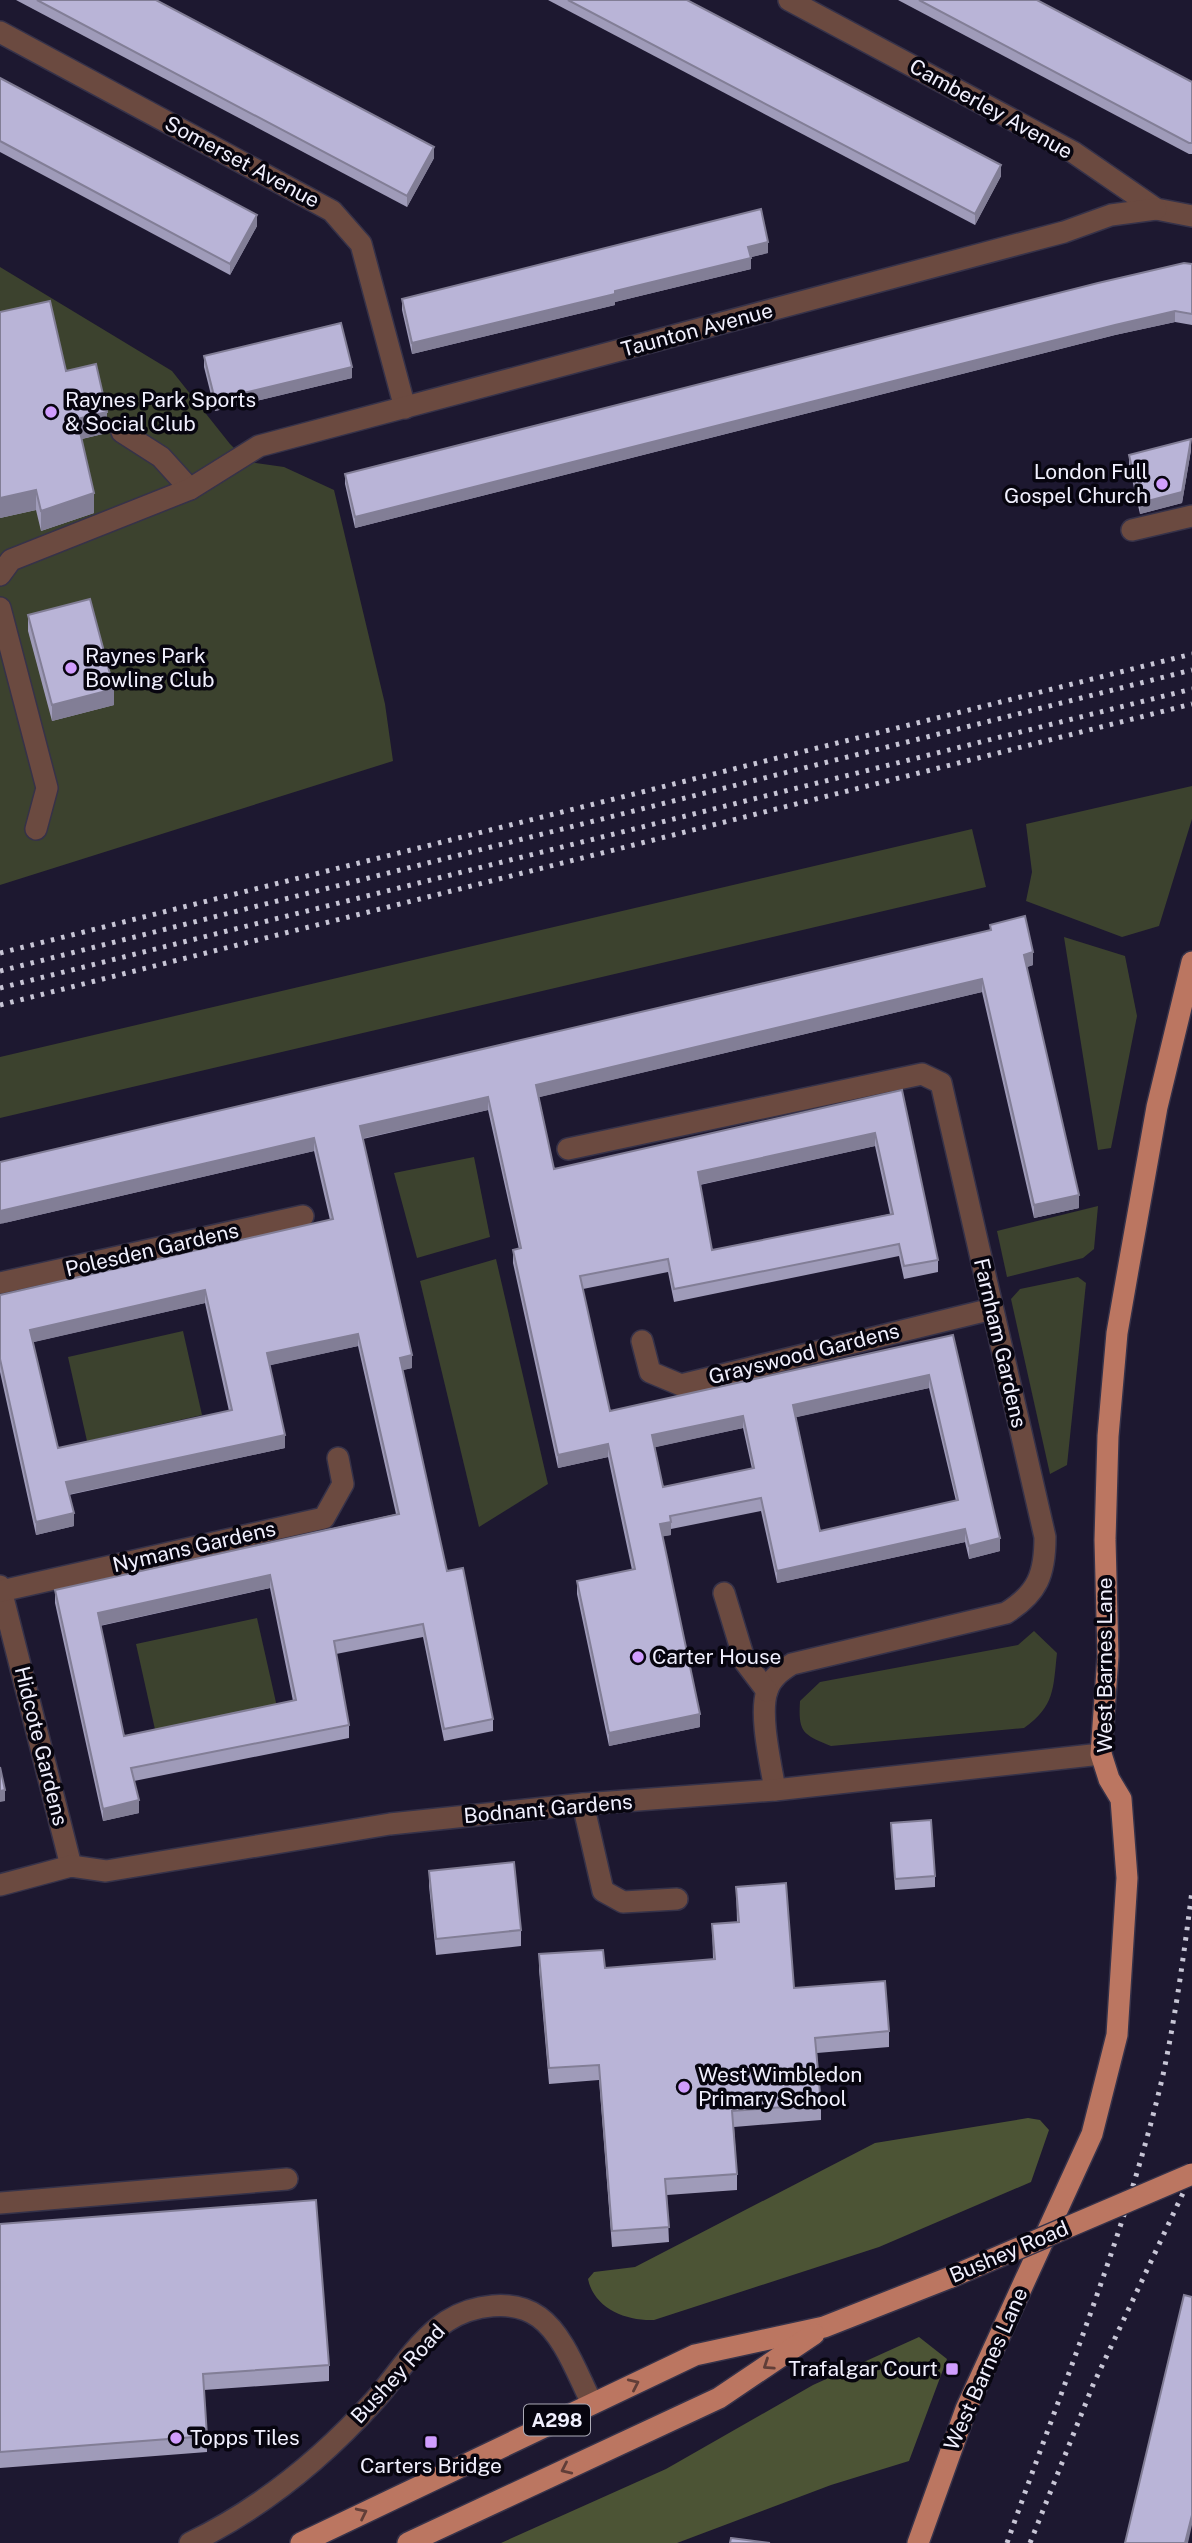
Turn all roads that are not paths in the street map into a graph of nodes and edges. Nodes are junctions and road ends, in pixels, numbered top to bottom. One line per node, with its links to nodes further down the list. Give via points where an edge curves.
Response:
1 (789, 0): 3 (street, Camberley Avenue, via 1073,152)
2 (0, 32): 5 (street, Somerset Avenue, via 332,211 361,244)
3 (1156, 209): 4 (street, Camberley Avenue); 5 (street, Taunton Avenue, via 1111,215 1064,232)
4 (1192, 216)
5 (405, 408): 7 (street, Taunton Avenue, via 259,446)
6 (122, 432): 7 (street, via 161,457)
7 (190, 489): 10 (street, Taunton Avenue)
8 (1192, 516): 9 (street)
9 (1132, 530)
10 (4, 562)
11 (0, 608): 12 (street, via 47,788)
12 (36, 829)
13 (1192, 962): 23 (main road, West Barnes Lane, via 1157,1107 1117,1333 1108,1436 1108,1656)
14 (568, 1149): 17 (street, Farnham Gardens, via 922,1074 941,1083)
15 (303, 1216): 16 (street, Polesden Gardens)
16 (0, 1283)
17 (992, 1309): 18 (street, Grayswood Gardens, via 681,1385 650,1372); 22 (street, Farnham Gardens, via 1045,1537 1039,1580 1027,1600 1006,1613 792,1664 776,1675)
18 (642, 1341)
19 (338, 1458): 20 (street, Nymans Gardens, via 343,1484 324,1518)
20 (1, 1588): 26 (street, Hidcote Gardens)
21 (724, 1593): 22 (street, via 745,1662)
22 (767, 1690): 24 (street)
23 (1101, 1754): 24 (street, Bodnant Gardens); 37 (main road, West Barnes Lane, via 1121,1798 1127,1878 1117,2035 1107,2080 1093,2134 966,2409)
24 (775, 1790): 25 (street, Bodnant Gardens)
25 (583, 1804): 26 (street, Bodnant Gardens, via 390,1824 106,1871); 28 (street, via 603,1891 623,1902)
26 (71, 1867): 27 (street, Bodnant Gardens)
27 (0, 1885)
28 (677, 1899)
29 (1192, 2174): 32 (main road, Bushey Road / A298, bridge)
30 (287, 2179): 31 (street)
31 (0, 2203)
32 (824, 2327): 33 (main road, Bushey Road / A298, one-way to 32, via 695,2355); 36 (main road, Bushey Road / A298, one-way to 36, via 719,2398)
33 (592, 2403): 34 (street, Bushey Road, via 567,2354 539,2317 497,2305 475,2309 447,2321 417,2349 375,2400 300,2474 258,2505); 35 (main road, Bushey Road / A298, one-way to 33)
34 (190, 2543)
35 (300, 2543)
36 (408, 2543)
37 (918, 2543)

